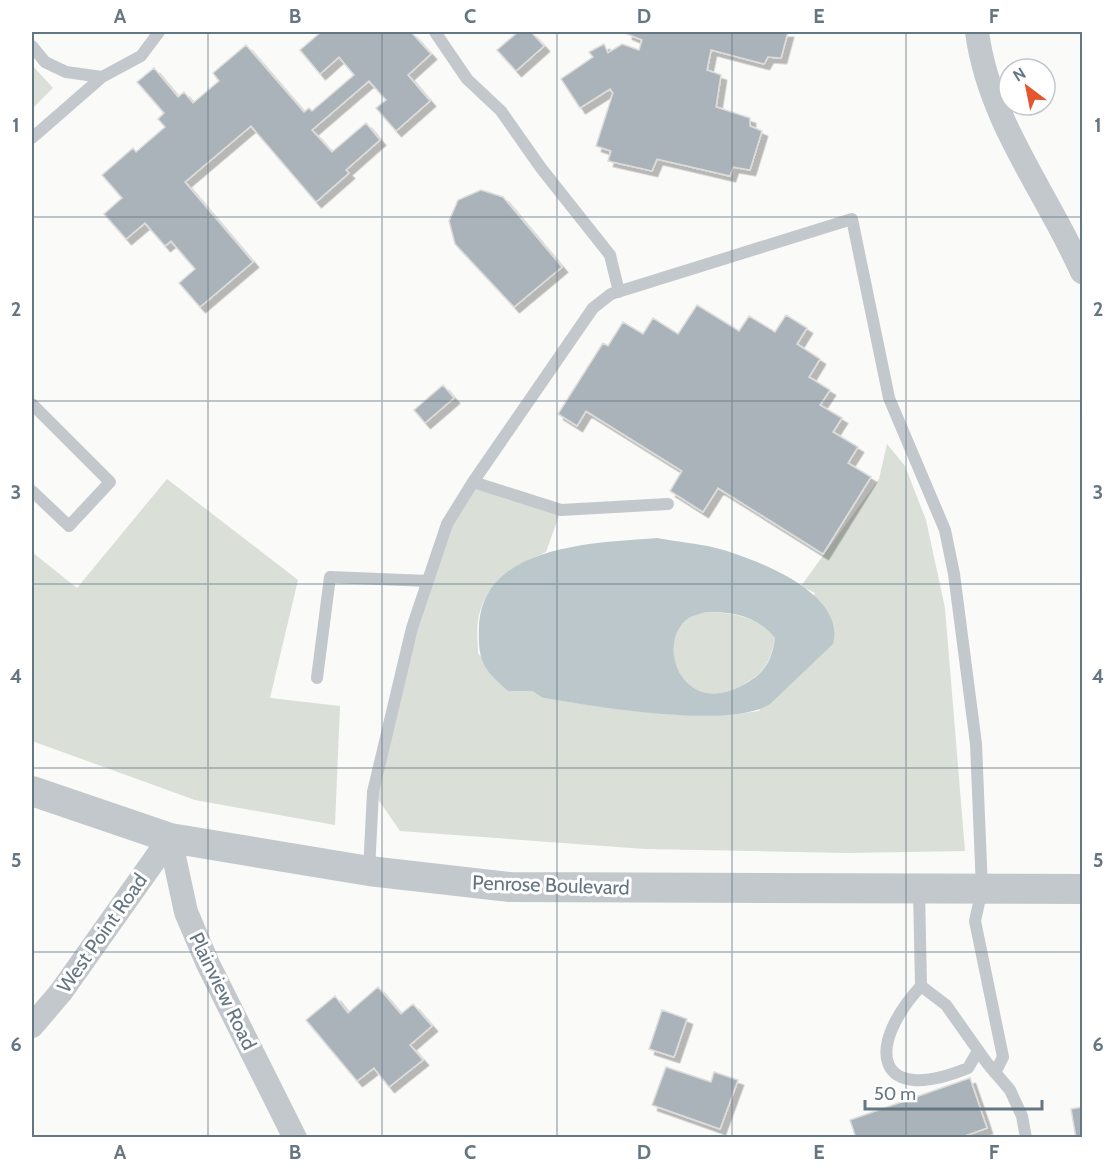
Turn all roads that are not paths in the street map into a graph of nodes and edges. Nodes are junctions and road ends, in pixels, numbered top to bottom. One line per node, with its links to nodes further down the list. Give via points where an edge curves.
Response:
1 (159, 32): 5 (lane, via 141,56)
2 (435, 32): 8 (lane, via 467,79 501,111 534,160 610,255)
3 (977, 32): 7 (street, via 991,94 1005,128)
4 (32, 46): 5 (lane, via 45,62 66,72)
5 (102, 77): 6 (lane)
6 (32, 138)
7 (1083, 272)
8 (619, 292): 10 (lane, via 593,308); 19 (lane, via 852,219 889,398 945,530 954,574 976,744)
9 (32, 404): 11 (lane, via 110,482 69,526)
10 (473, 482): 12 (lane, via 561,510); 13 (lane, via 447,524)
11 (32, 490)
12 (668, 504)
13 (428, 581): 14 (lane, via 330,577); 17 (lane, via 412,628 372,792)
14 (317, 678)
15 (32, 791): 16 (street, Penrose Boulevard)
16 (170, 838): 17 (street, Penrose Boulevard); 22 (street, West Point Road, via 62,992); 25 (street, Plainview Road, via 186,912)
17 (369, 871): 18 (street, Penrose Boulevard, via 510,887)
18 (919, 889): 19 (street, Penrose Boulevard); 21 (lane)
19 (982, 889): 20 (street, Penrose Boulevard); 24 (lane, via 975,921 1003,1057)
20 (1083, 890)
21 (921, 986): 23 (lane, via 946,1005); 23 (lane, via 899,1012 889,1034 885,1050 888,1065 907,1080 917,1082 968,1068)
22 (32, 1026)
23 (978, 1051): 24 (lane)
24 (995, 1073): 26 (lane, via 1017,1101)
25 (295, 1137)
26 (1026, 1137)

